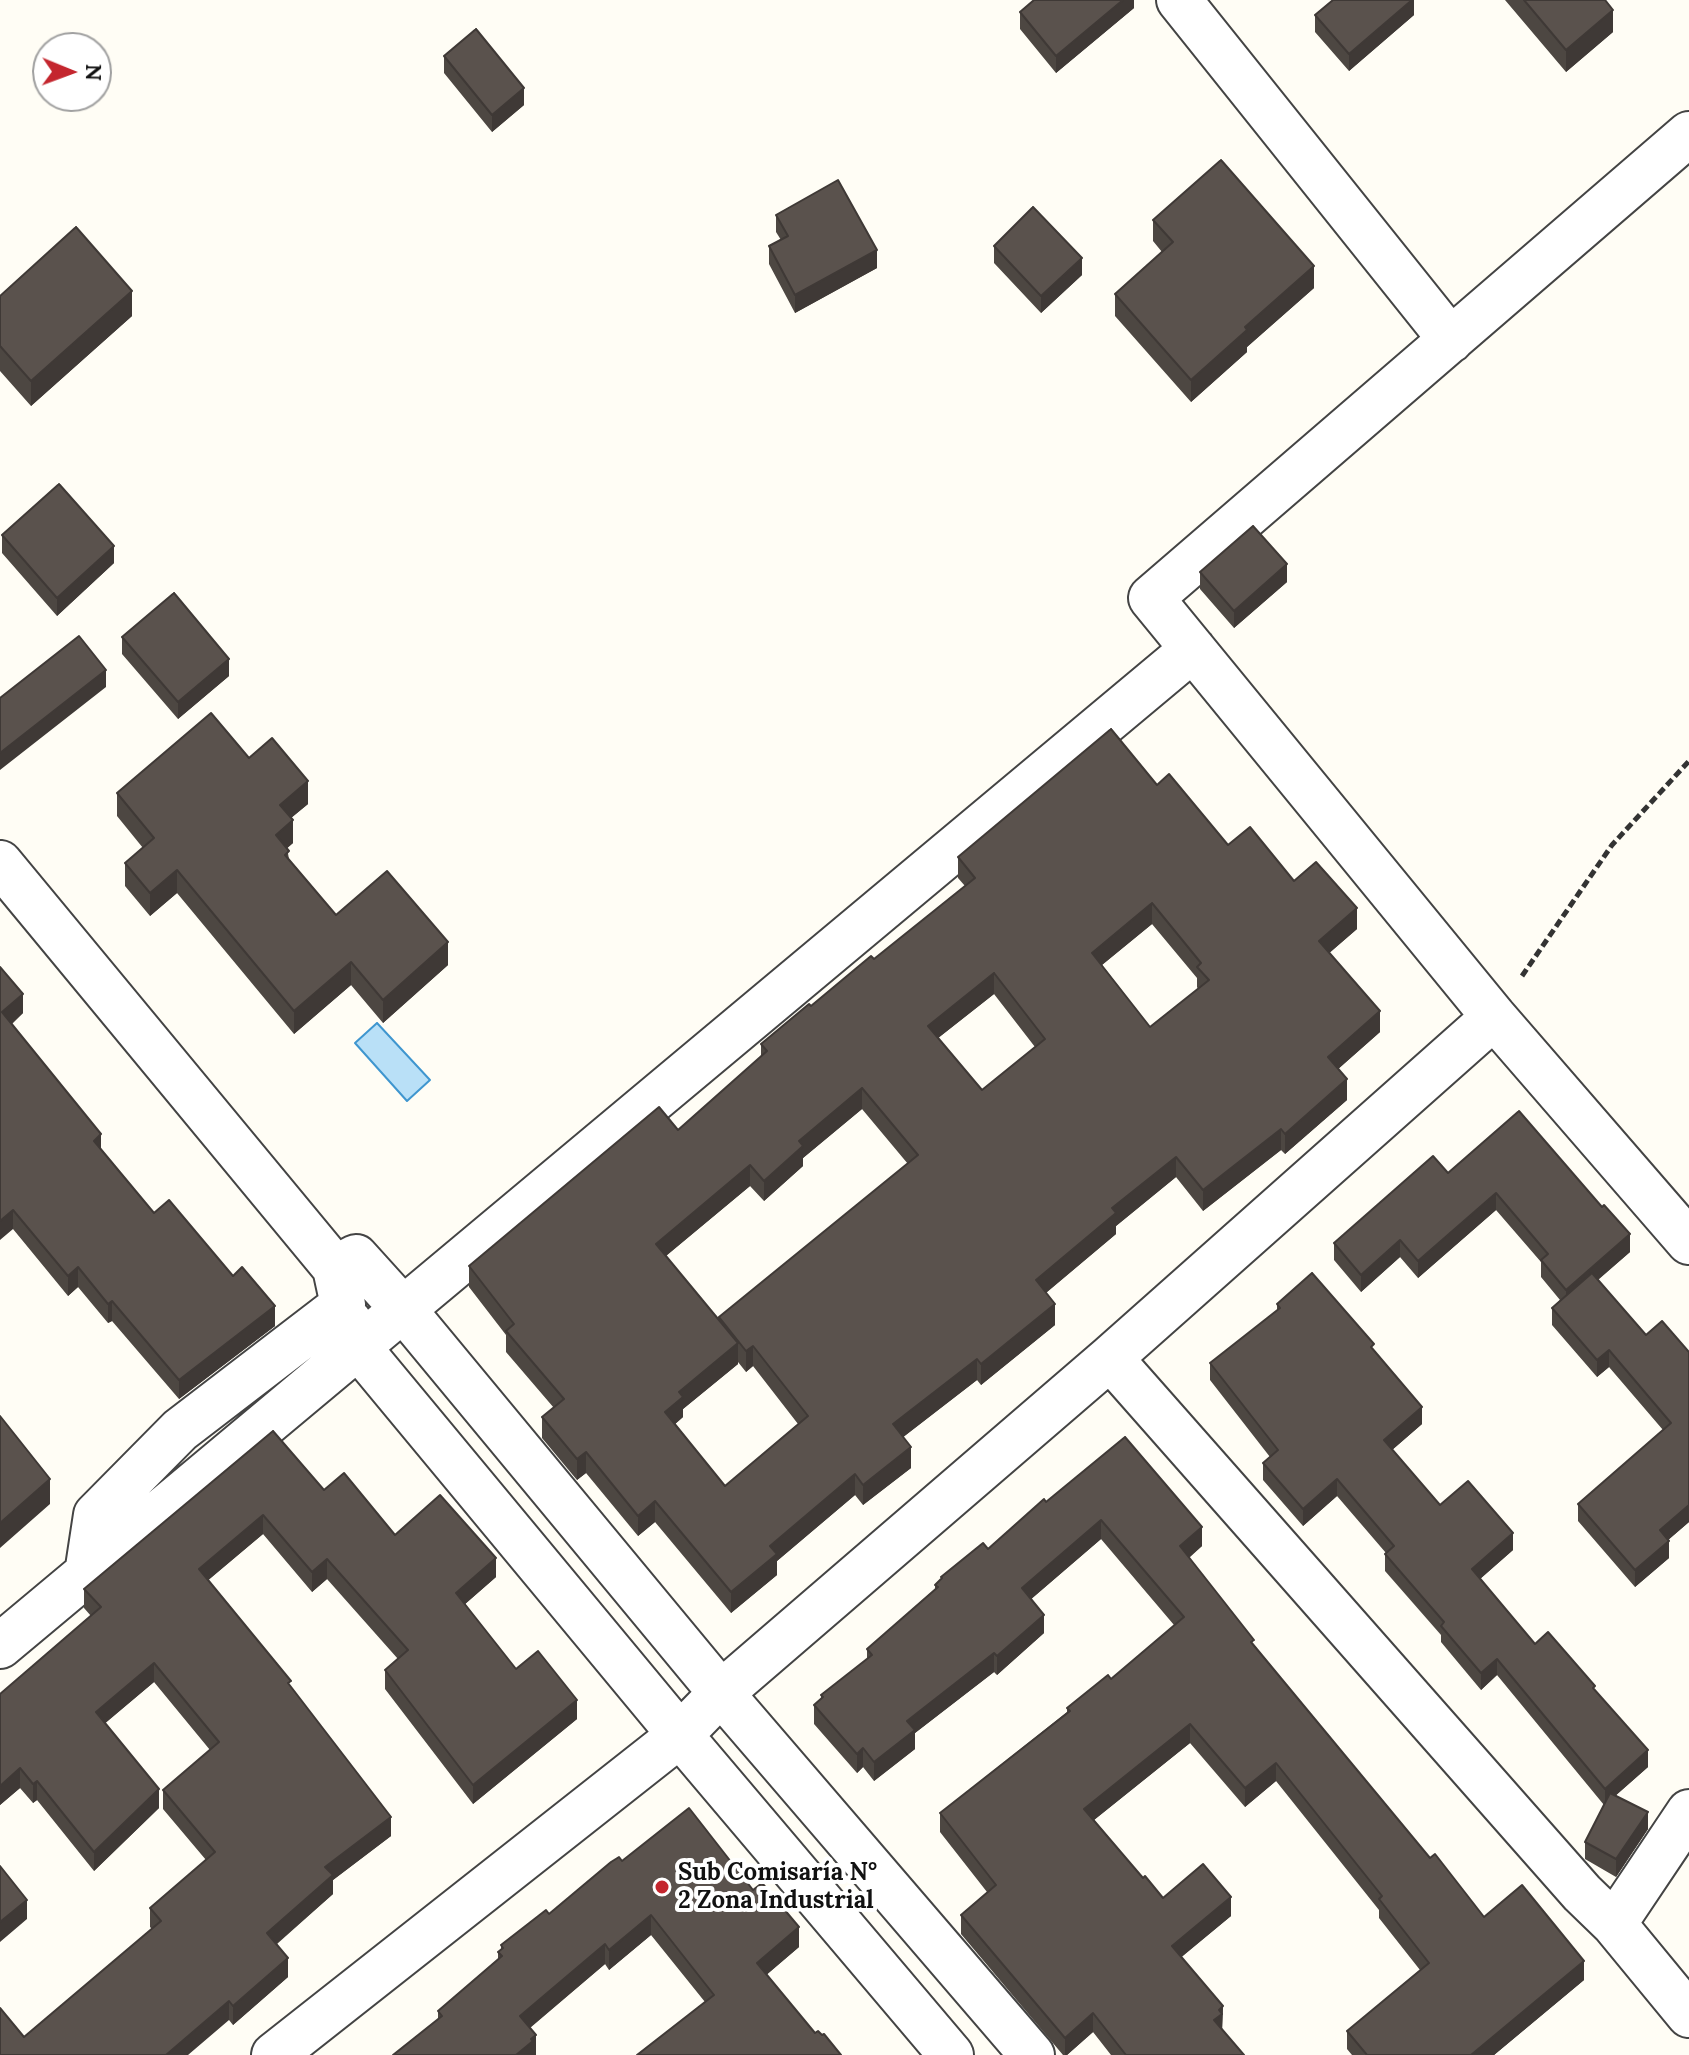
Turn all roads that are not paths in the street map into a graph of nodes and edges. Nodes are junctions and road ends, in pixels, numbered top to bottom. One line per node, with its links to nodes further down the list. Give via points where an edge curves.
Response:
1 (1179, 0): 3 (street)
2 (1689, 134): 3 (street)
3 (1451, 340): 4 (street, via 1151,598)
4 (1193, 649): 6 (street); 9 (street)
5 (0, 863): 8 (street)
6 (1494, 1017): 7 (street); 11 (street)
7 (1689, 1242)
8 (345, 1277): 9 (street); 10 (street); 12 (street, via 96,1515)
9 (403, 1309): 10 (street); 14 (street)
10 (359, 1348): 12 (street); 15 (street)
11 (1110, 1358): 14 (street); 17 (street)
12 (87, 1574): 13 (street)
13 (0, 1646)
14 (721, 1693): 15 (street); 21 (street)
15 (680, 1735): 19 (street); 20 (street)
16 (1689, 1812): 17 (street)
17 (1614, 1924): 18 (street)
18 (1689, 2015)
19 (274, 2055)
20 (951, 2055)
21 (1032, 2055)

